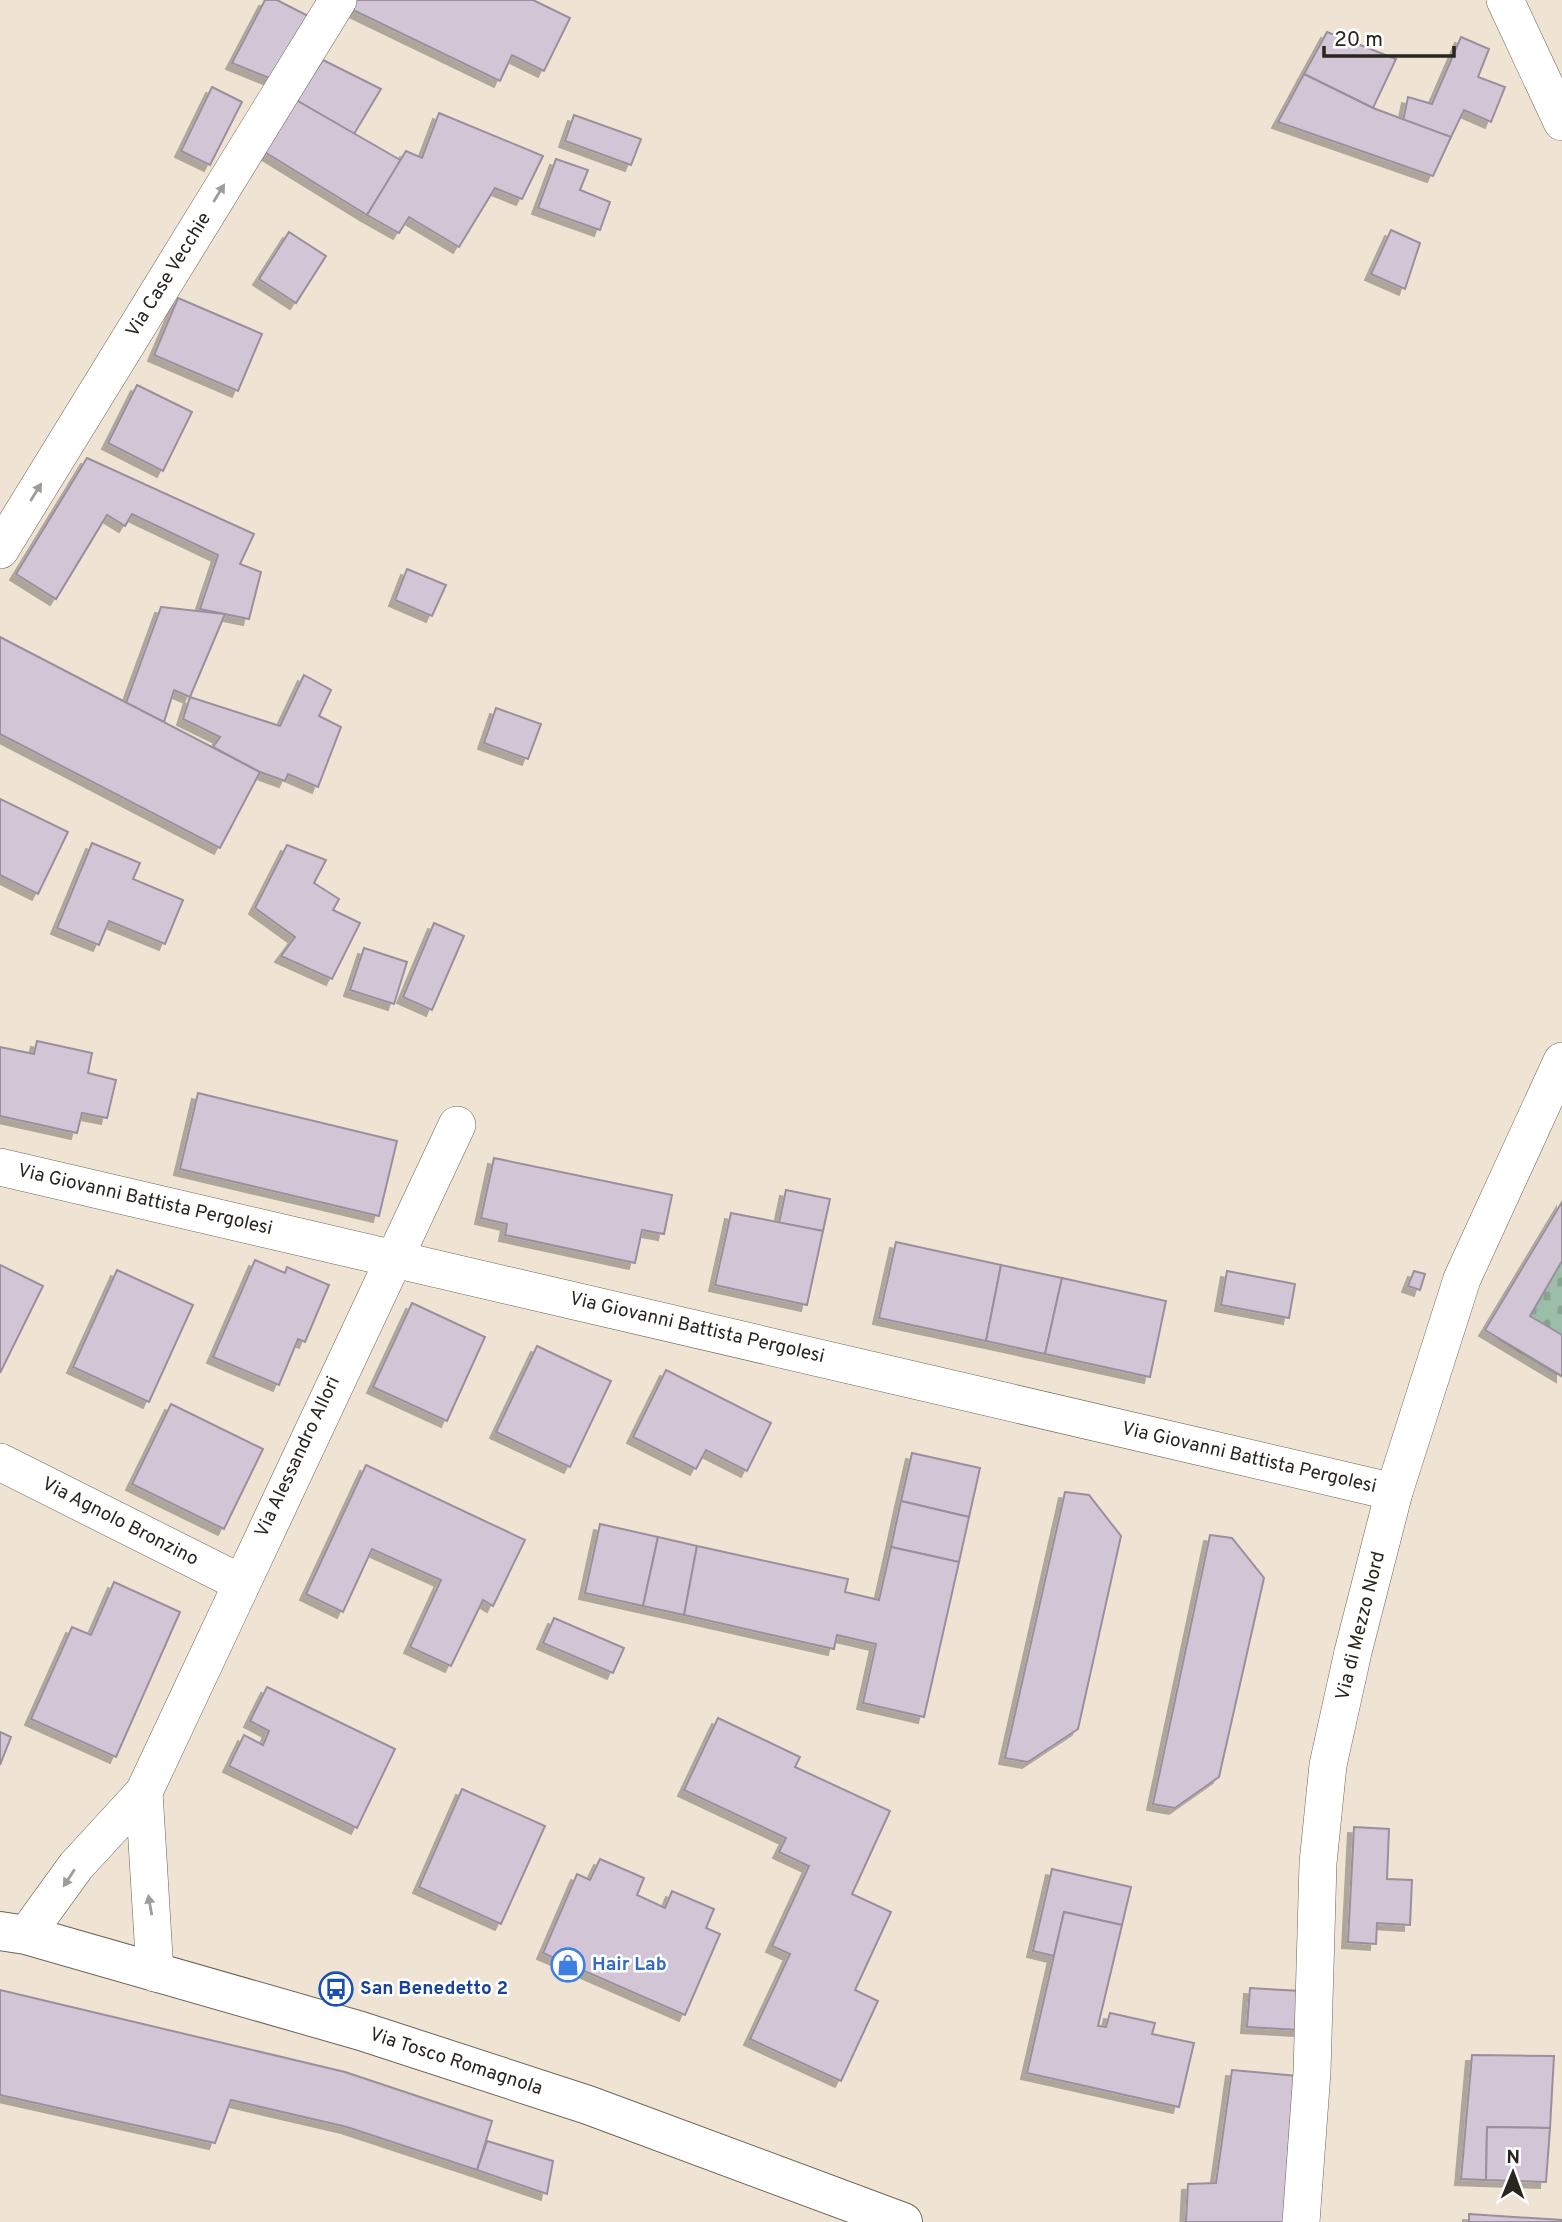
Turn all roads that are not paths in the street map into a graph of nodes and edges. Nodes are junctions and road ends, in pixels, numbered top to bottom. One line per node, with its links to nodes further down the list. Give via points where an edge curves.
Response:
1 (338, 0): 4 (street, Via Case Vecchie, one-way to 1)
2 (1505, 0): 3 (street)
3 (1562, 122)
4 (0, 550)
5 (1562, 1061): 10 (street, Via di Mezzo Nord, via 1462,1279)
6 (457, 1125): 8 (street, Via Alessandro Allori)
7 (0, 1167): 8 (street, Via Giovanni Battista Pergolesi)
8 (393, 1257): 10 (street, Via Giovanni Battista Pergolesi); 11 (street, Via Alessandro Allori)
9 (0, 1462): 11 (street, Via Agnolo Bronzino)
10 (1394, 1492): 16 (street, Via di Mezzo Nord, via 1328,1765 1318,1864 1312,2072)
11 (239, 1582): 12 (street, Via Alessandro Allori)
12 (144, 1792): 13 (street, Via Alessandro Allori, one-way to 13); 14 (street, Via Alessandro Allori, one-way to 12)
13 (13, 1933): 14 (main road, Via Tosco Romagnola)
14 (155, 1973): 15 (main road, Via Tosco Romagnola, via 361,2031 589,2105)
15 (903, 2222)
16 (1301, 2222)

